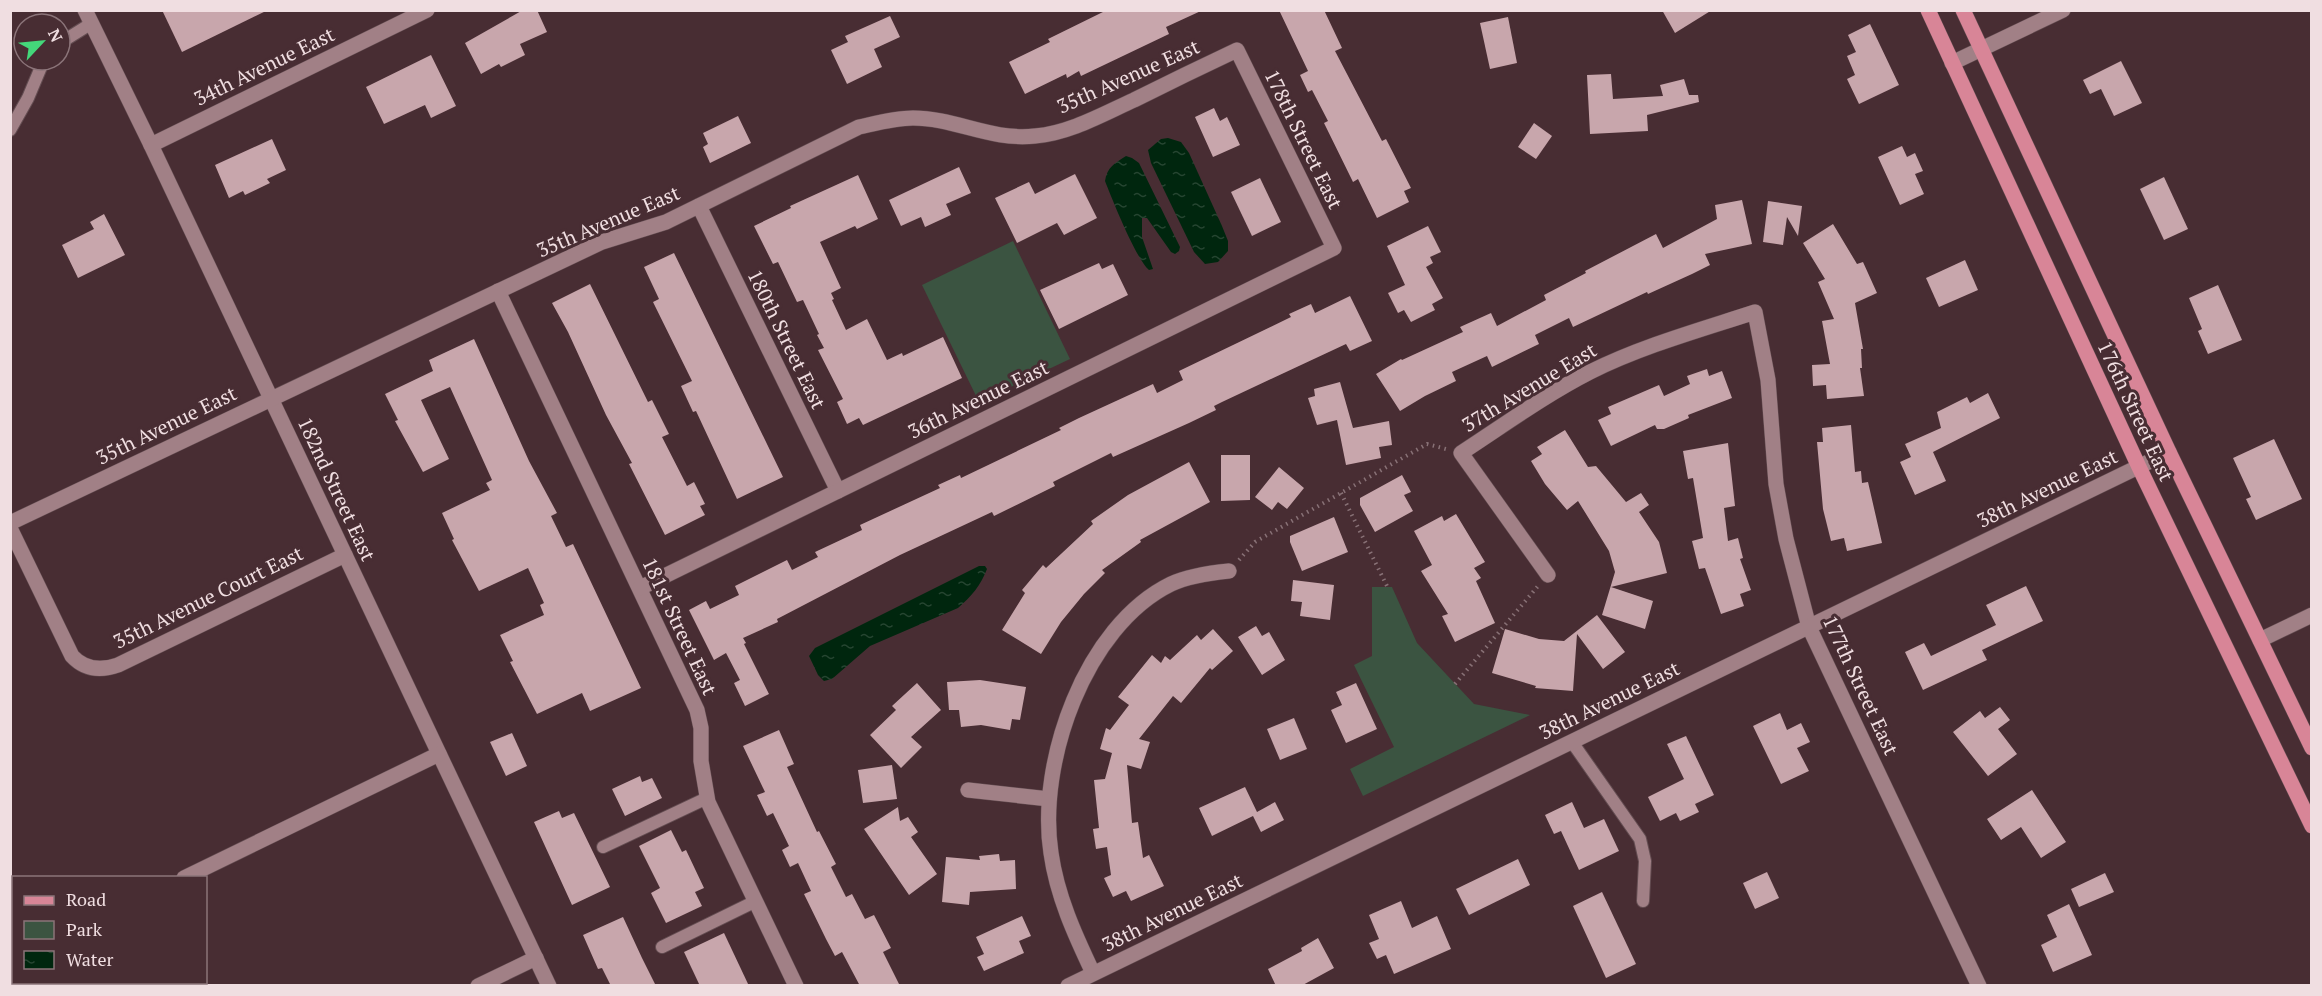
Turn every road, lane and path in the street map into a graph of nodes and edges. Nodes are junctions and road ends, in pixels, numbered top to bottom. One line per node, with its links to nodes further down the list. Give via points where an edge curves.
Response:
1 (427, 10): 12 (street, 34th Avenue East)
2 (1928, 10): 9 (main road, 176th Street East)
3 (1963, 10): 7 (main road, 176th Street East)
4 (2063, 10): 7 (street)
5 (88, 17): 6 (lane); 12 (street, 182nd Street East)
6 (72, 32)
7 (1981, 49): 9 (street); 18 (main road, 176th Street East)
8 (1237, 50): 13 (street, 35th Avenue East, via 1094,119 1037,136 1009,137 915,118 859,127); 14 (street, 178th Street East)
9 (1952, 63): 20 (main road, 176th Street East)
10 (39, 72): 11 (lane)
11 (10, 130)
12 (152, 145): 17 (street, 182nd Street East)
13 (699, 206): 15 (street, 35th Avenue East, via 666,222 602,242); 21 (street, 180th Street East)
14 (1334, 248): 21 (street, 36th Avenue East)
15 (498, 291): 17 (street, 35th Avenue East); 29 (street, 181st Street East)
16 (1755, 312): 19 (street, 37th Avenue East, via 1615,360 1554,392); 31 (street, 177th Street East, via 1768,380 1776,484)
17 (271, 398): 23 (street, 35th Avenue East); 25 (street, 182nd Street East)
18 (2169, 452): 20 (street, 38th Avenue East); 32 (main road, 176th Street East)
19 (1461, 453): 22 (path, via 1427,444); 27 (street)
20 (2139, 467): 31 (street, 38th Avenue East); 40 (main road, 176th Street East)
21 (838, 491): 29 (street, 36th Avenue East)
22 (1341, 493): 26 (path, via 1255,542); 28 (path)
23 (10, 523)
24 (10, 528): 25 (street, 35th Avenue Court East, via 72,656 88,668 117,665)
25 (345, 555): 36 (street, 182nd Street East)
26 (1228, 571): 39 (street, via 1172,584 1142,604 1118,628 1076,693 1053,763)
27 (1548, 575): 33 (path)
28 (1387, 586)
29 (640, 588): 38 (street, 181st Street East, via 697,710)
30 (2312, 615): 32 (street)
31 (1809, 627): 34 (street, 38th Avenue East); 52 (street, 177th Street East)
32 (2260, 640): 35 (main road, 176th Street East)
33 (1455, 684)
34 (1572, 742): 43 (lane, via 1640,839 1645,861); 47 (street, 38th Avenue East)
35 (2312, 748)
36 (439, 754): 42 (street); 46 (street, 182nd Street East)
37 (968, 789): 39 (street)
38 (707, 798): 41 (lane); 44 (street, 181st Street East)
39 (1049, 799): 47 (street, via 1049,832 1057,884 1073,931)
40 (2312, 826)
41 (603, 847)
42 (188, 876)
43 (1643, 901)
44 (756, 902): 45 (lane); 50 (street, 181st Street East)
45 (662, 947)
46 (536, 958): 48 (street); 49 (street, 182nd Street East)
47 (1096, 979): 51 (street, 38th Avenue East)
48 (478, 986)
49 (549, 986)
50 (796, 986)
51 (1068, 986)
52 (1978, 986)

